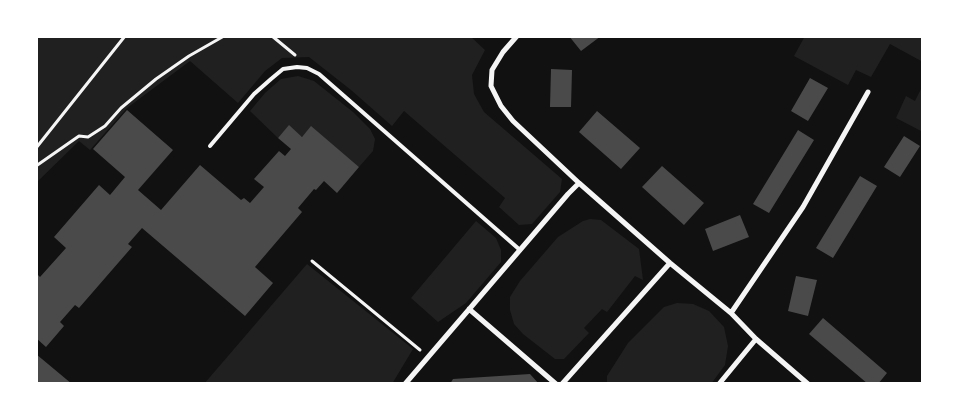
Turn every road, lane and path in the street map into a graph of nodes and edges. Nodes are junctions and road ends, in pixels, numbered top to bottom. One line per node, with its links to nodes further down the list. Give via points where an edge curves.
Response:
1 (125, 36): 8 (path)
2 (224, 36): 9 (path, via 156,79 105,126 88,137 79,136)
3 (272, 36): 5 (path)
4 (517, 36): 10 (street, via 492,70 491,86 500,106 513,121)
5 (307, 68): 7 (lane, via 283,69 254,94); 11 (lane, via 319,74)
6 (868, 92): 15 (street, via 803,207)
7 (210, 146)
8 (36, 148)
9 (36, 166)
10 (579, 183): 11 (street); 13 (street)
11 (520, 250): 14 (street)
12 (312, 261): 17 (path)
13 (670, 263): 15 (street); 20 (street)
14 (469, 309): 17 (street); 19 (street)
15 (731, 313): 16 (street)
16 (756, 339): 21 (street); 22 (street)
17 (428, 357): 18 (street)
18 (405, 384)
19 (556, 384)
20 (562, 384)
21 (718, 384)
22 (808, 384)

